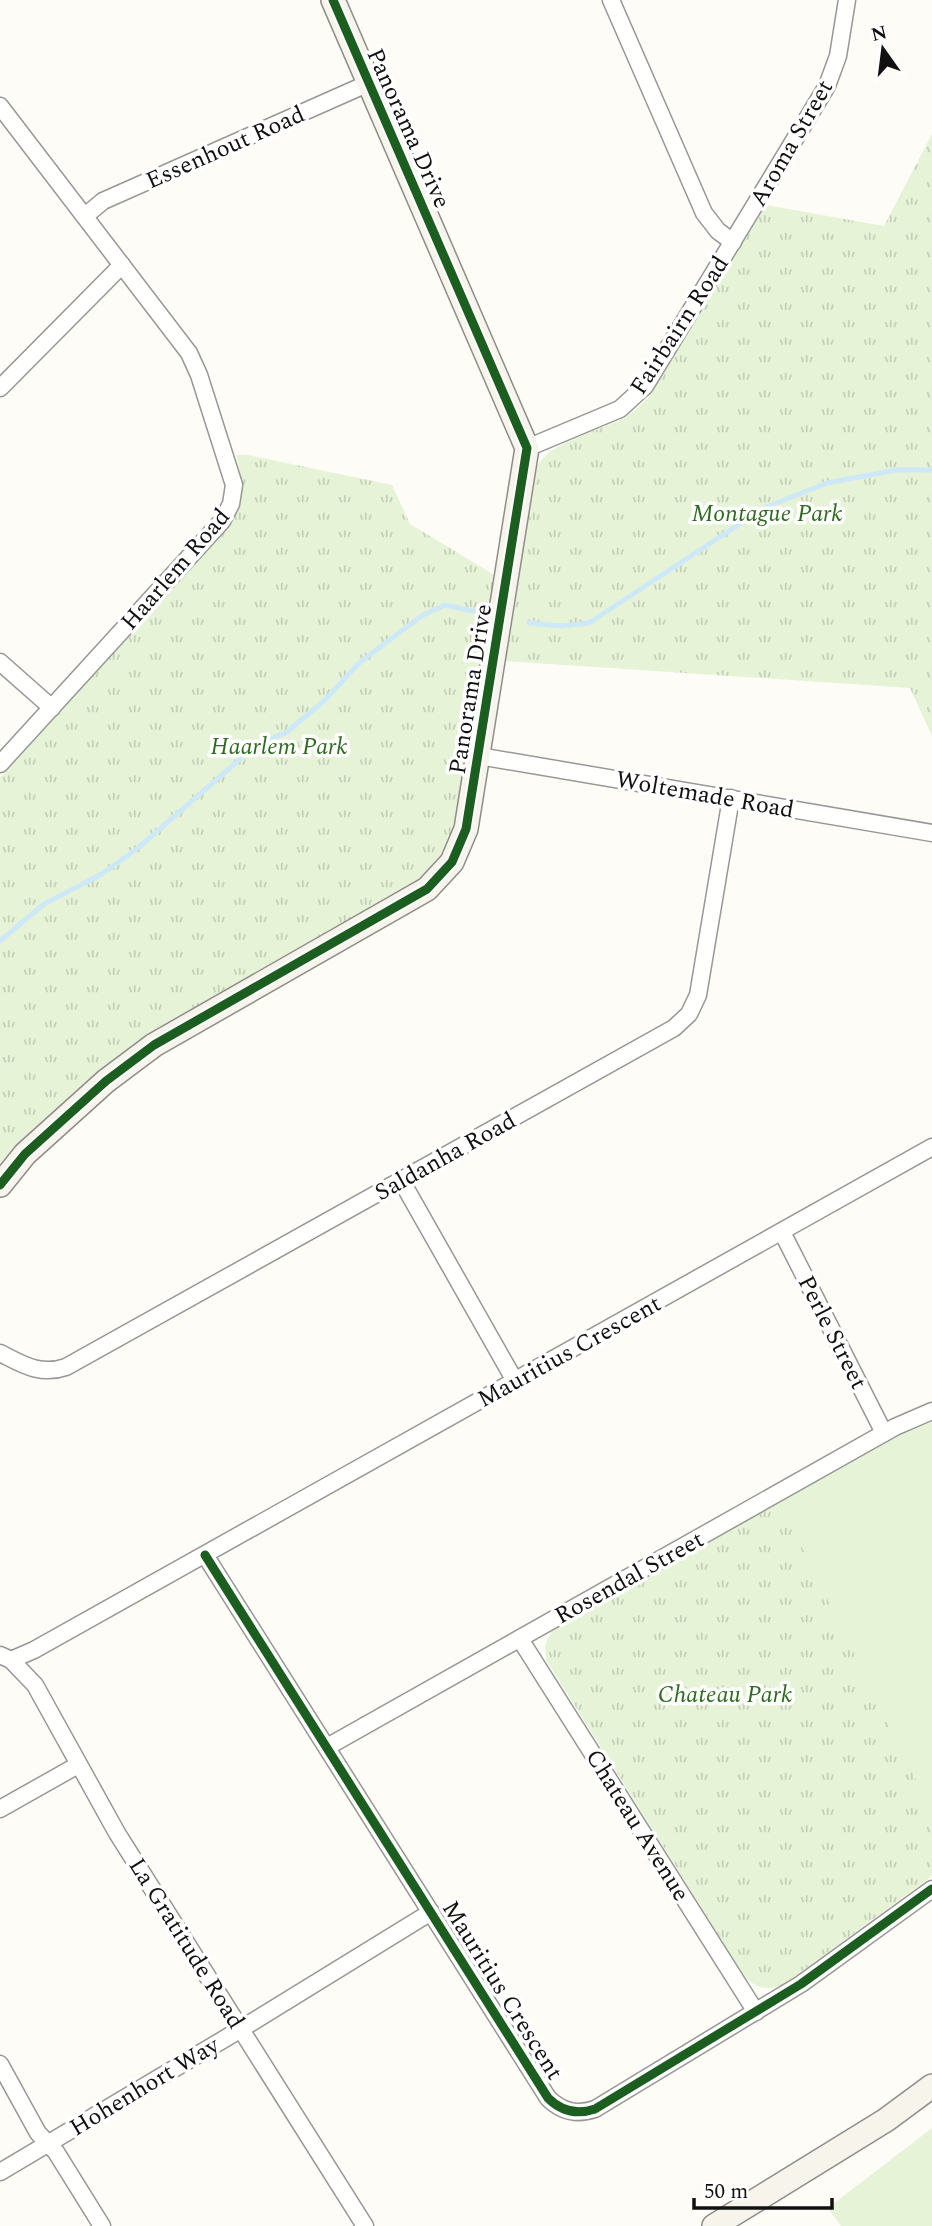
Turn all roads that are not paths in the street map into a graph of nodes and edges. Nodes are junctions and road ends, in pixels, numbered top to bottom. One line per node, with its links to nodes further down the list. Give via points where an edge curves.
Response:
1 (332, 0): 4 (street, Panorama Drive)
2 (611, 0): 7 (street, Fairbairn Road, via 704,213)
3 (847, 0): 7 (street, Aroma Street, via 838,56 827,86)
4 (369, 83): 6 (street, Essenhout Road, via 103,201); 10 (street, Panorama Drive)
5 (0, 106): 6 (street, Haarlem Road)
6 (85, 216): 8 (street, Haarlem Road)
7 (733, 242): 10 (street, Fairbairn Road, via 639,394 620,409)
8 (122, 265): 9 (street); 12 (street, Haarlem Road, via 195,363 233,476 233,495 222,521)
9 (0, 388)
10 (527, 448): 13 (street, Panorama Drive)
11 (0, 662): 12 (street)
12 (51, 708): 14 (street, Haarlem Road)
13 (479, 756): 15 (street, Woltemade Road); 19 (street, Panorama Drive, via 463,841 437,881 154,1045 25,1154)
14 (0, 764)
15 (731, 799): 16 (street, Woltemade Road); 18 (street, Saldanha Road, via 698,995 689,1014 674,1028)
16 (932, 833)
17 (932, 1147): 20 (street, Mauritius Crescent)
18 (401, 1180): 21 (street, Saldanha Road, via 66,1367 38,1370); 22 (street)
19 (0, 1185)
20 (782, 1232): 22 (street, Mauritius Crescent); 24 (street, Perle Street)
21 (0, 1353)
22 (515, 1381): 25 (street, Mauritius Crescent)
23 (932, 1411): 24 (street, Rosendal Street)
24 (884, 1433): 26 (street, Rosendal Street)
25 (205, 1555): 27 (street, Mauritius Crescent, via 34,1650); 28 (street, Mauritius Crescent)
26 (520, 1639): 28 (street, Rosendal Street); 33 (street, Chateau Avenue)
27 (5, 1658): 29 (street, La Gratitude Road, via 35,1685)
28 (327, 1747): 32 (street, Mauritius Crescent)
29 (78, 1765): 30 (street); 34 (street, La Gratitude Road)
30 (0, 1809)
31 (932, 1889): 33 (street, Mauritius Crescent)
32 (431, 1912): 33 (street, Mauritius Crescent, via 548,2098 571,2112 595,2109); 34 (street, Hohenhort Way)
33 (756, 2012)
34 (241, 2029): 37 (street, Hohenhort Way); 40 (street, La Gratitude Road)
35 (0, 2064): 37 (street)
36 (932, 2087): 41 (street)
37 (48, 2144): 38 (street, Hohenhort Way); 39 (street)
38 (0, 2172)
39 (102, 2226)
40 (365, 2226)
41 (714, 2226)

